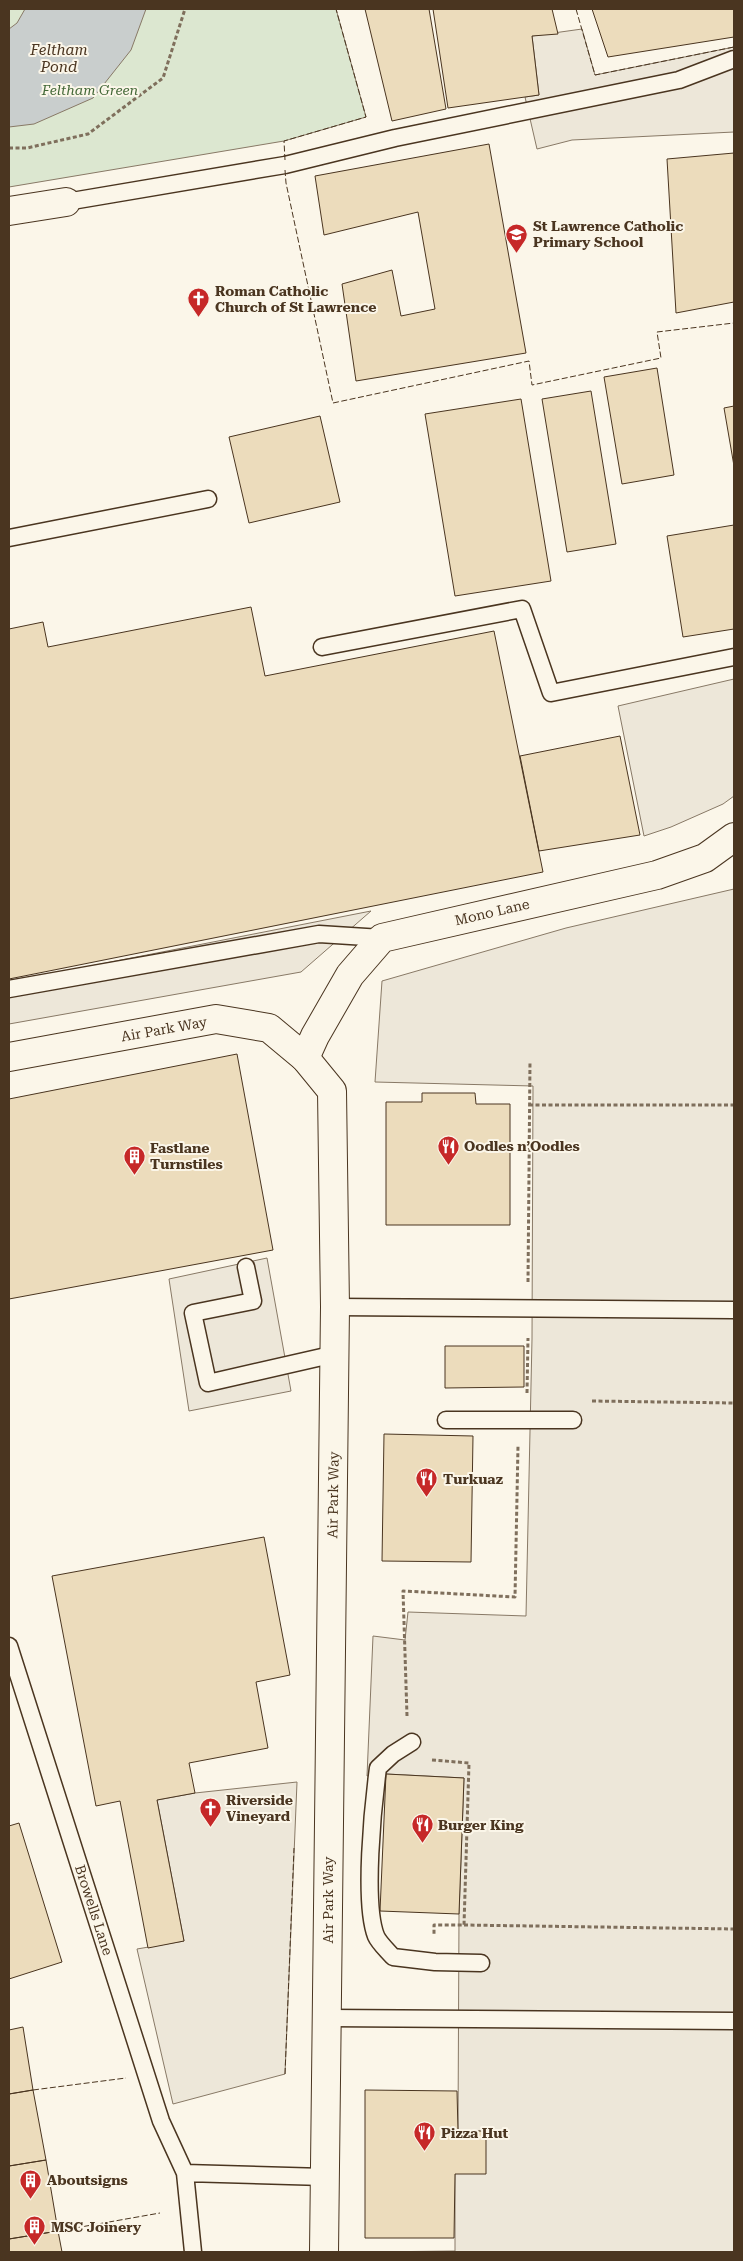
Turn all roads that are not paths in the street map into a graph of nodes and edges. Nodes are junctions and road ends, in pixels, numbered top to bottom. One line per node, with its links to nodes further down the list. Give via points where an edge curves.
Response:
1 (734, 59): 2 (lane, via 679,80 395,138 285,165)
2 (66, 202): 3 (street)
3 (9, 211)
4 (208, 499): 5 (lane)
5 (9, 538)
6 (322, 647): 7 (lane, via 522,609 551,693)
7 (734, 657)
8 (734, 837): 9 (street, Mono Lane, via 705,858 657,875)
9 (382, 938): 10 (lane, via 319,934); 12 (street, via 350,975 314,1036)
10 (9, 989)
11 (9, 1057): 12 (street, Air Park Way, via 216,1019 269,1028)
12 (306, 1058): 14 (street, Air Park Way, via 332,1091)
13 (246, 1267): 16 (lane, via 253,1301 193,1314 208,1383)
14 (335, 1307): 15 (lane); 16 (street, Air Park Way)
15 (734, 1310)
16 (335, 1354): 22 (street, Air Park Way)
17 (446, 1420): 18 (lane)
18 (573, 1420)
19 (9, 1646): 24 (lane, Browells Lane, via 161,2120)
20 (410, 1743): 21 (lane, via 378,1768 370,1909 376,1937 393,1957)
21 (481, 1963)
22 (327, 2018): 23 (lane); 25 (street, Air Park Way)
23 (734, 2021)
24 (184, 2173): 25 (lane); 26 (lane, Browells Lane)
25 (324, 2177): 27 (street, Air Park Way)
26 (193, 2252)
27 (324, 2252)

